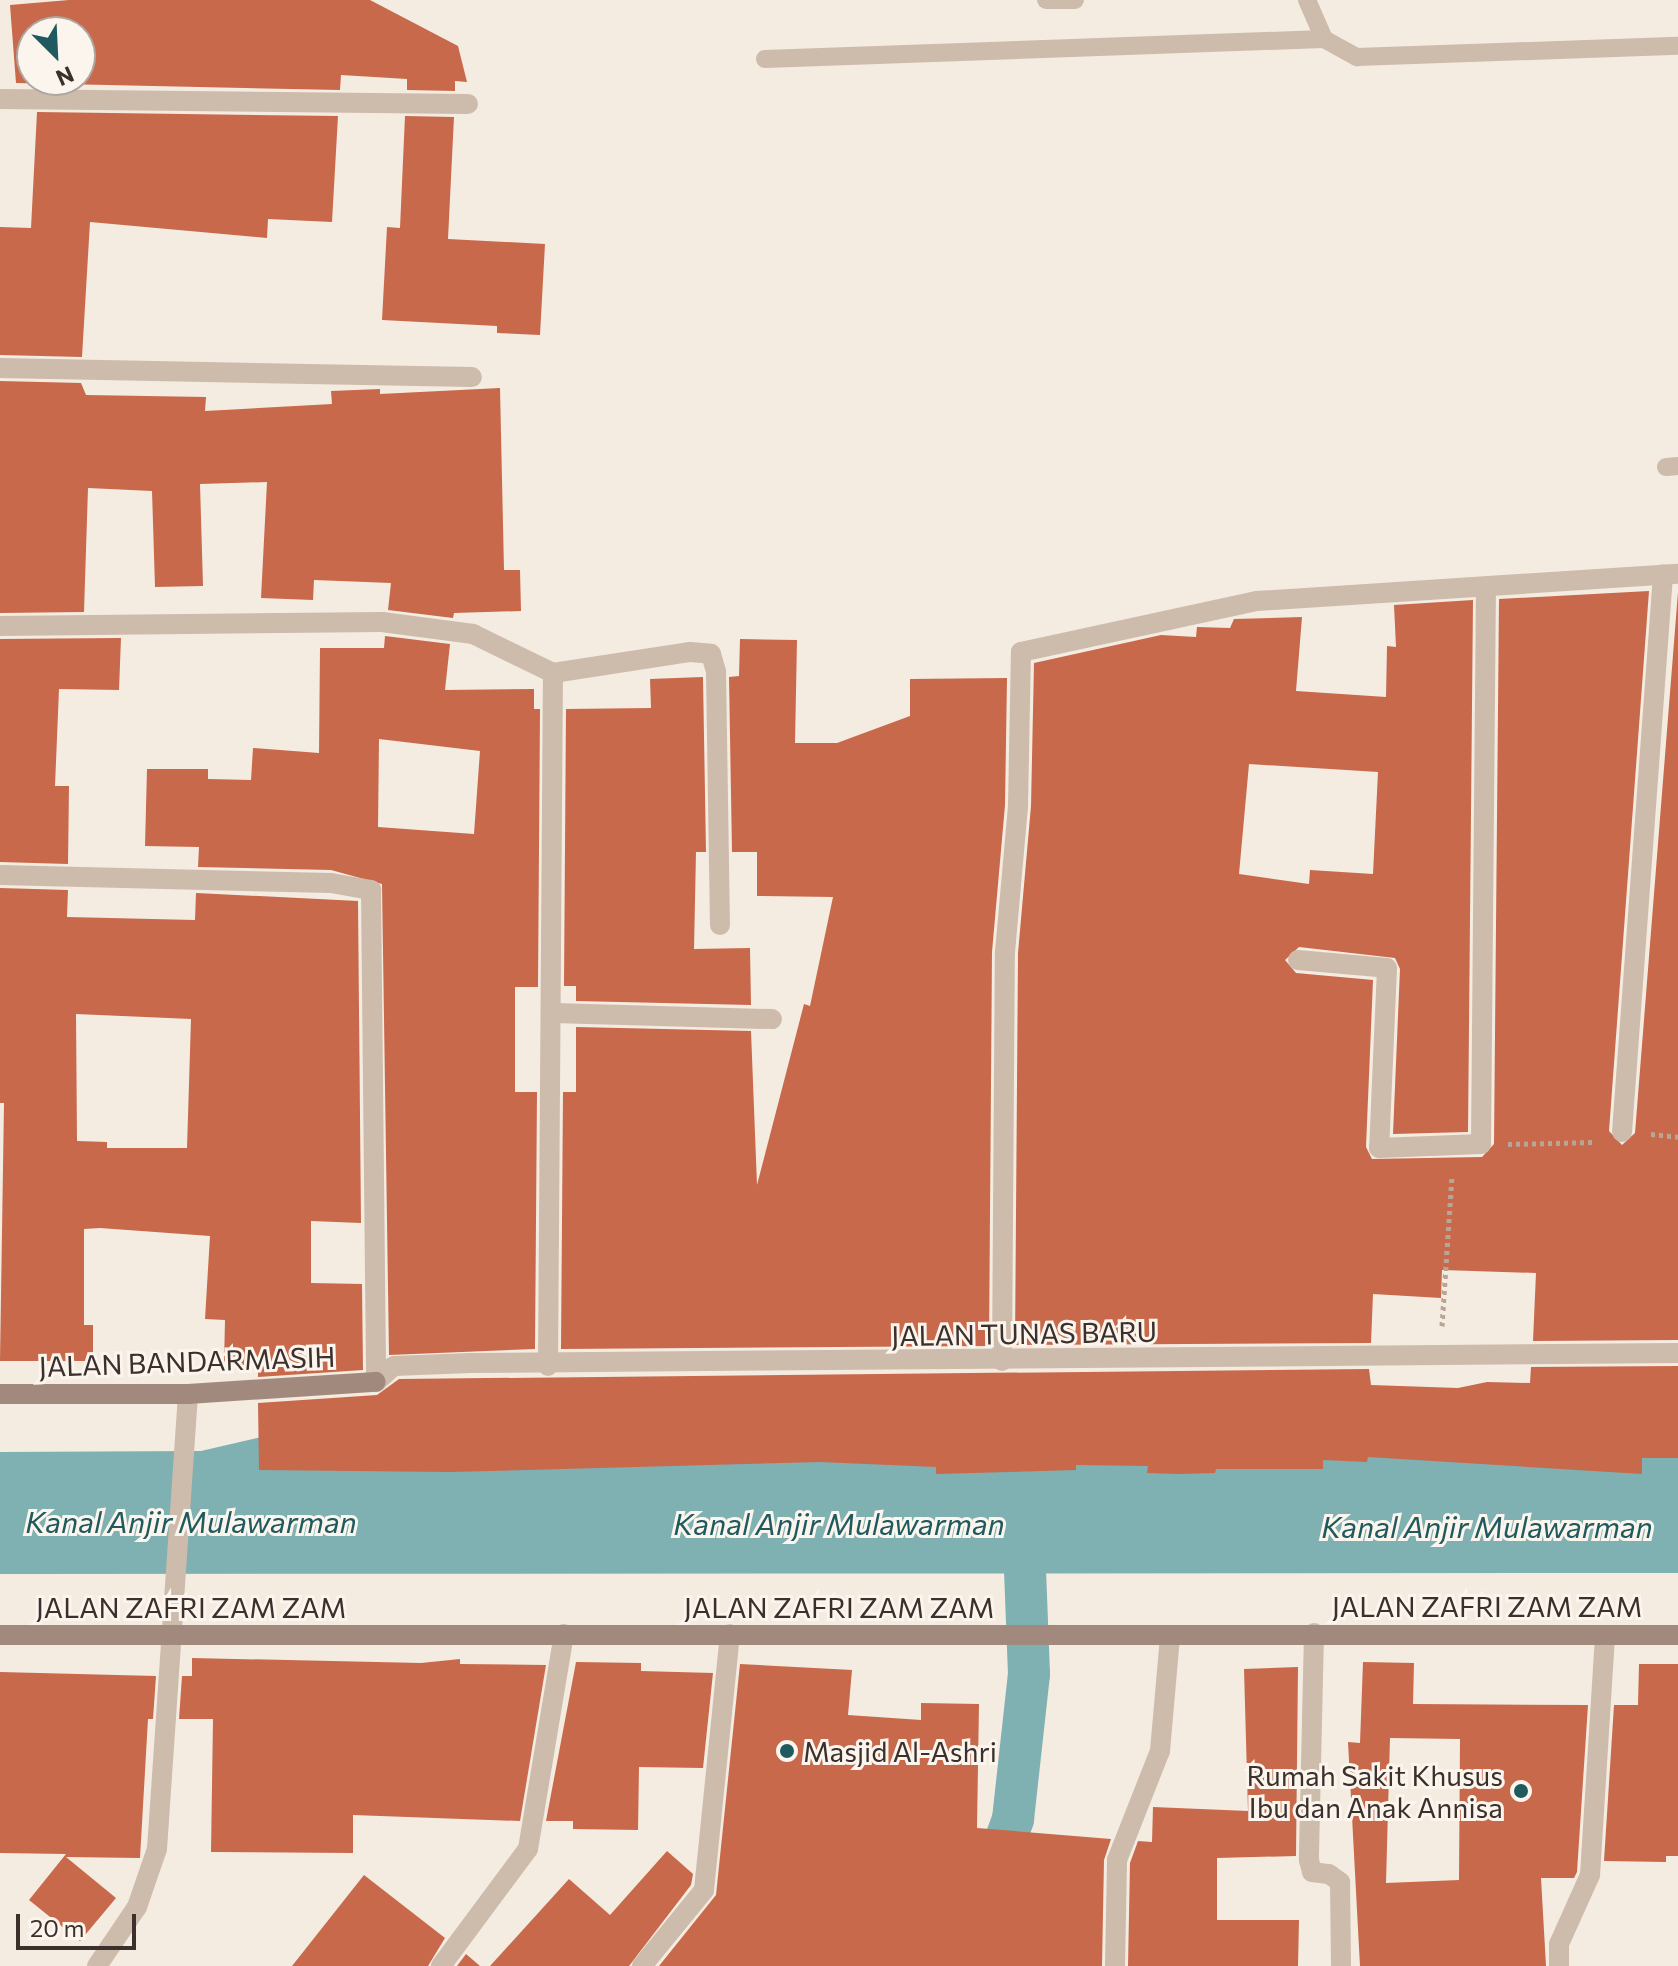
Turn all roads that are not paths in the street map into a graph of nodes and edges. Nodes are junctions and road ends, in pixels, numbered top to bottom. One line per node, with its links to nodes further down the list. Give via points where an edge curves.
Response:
1 (1046, 0): 2 (lane)
2 (1075, 0)
3 (1307, 0): 4 (lane)
4 (1324, 39): 5 (lane, via 1357,57); 6 (lane)
5 (1678, 46)
6 (765, 59)
7 (0, 99): 8 (street)
8 (468, 104)
9 (0, 368): 10 (street)
10 (472, 377)
11 (1670, 574): 12 (street); 20 (street)
12 (1486, 587): 17 (street, via 1481,1144 1379,1148 1387,968); 22 (street, via 1257,601 1021,652 1018,806 1005,952)
13 (0, 626): 14 (street, via 382,622 473,634)
14 (553, 673): 16 (street, via 690,652 711,654 716,672); 18 (street)
15 (0, 875): 24 (street, via 331,883 371,890)
16 (720, 925)
17 (1298, 960)
18 (553, 1013): 19 (street); 23 (street)
19 (772, 1019)
20 (1622, 1132)
21 (1678, 1353): 22 (street, JALAN TUNAS BARU)
22 (1002, 1361): 23 (street, JALAN TUNAS BARU)
23 (548, 1366): 24 (street, JALAN TUNAS BARU, via 394,1366)
24 (376, 1382): 26 (main road, JALAN BANDARMASIH)
25 (0, 1394): 26 (main road, JALAN BANDARMASIH)
26 (188, 1394): 31 (street)
27 (1314, 1633): 32 (main road, JALAN ZAFRI ZAM ZAM); 34 (main road, JALAN ZAFRI ZAM ZAM); 39 (street, via 1309,1860 1312,1872 1340,1882)
28 (564, 1634): 29 (main road, JALAN ZAFRI ZAM ZAM); 31 (main road, JALAN ZAFRI ZAM ZAM); 36 (street, via 528,1849)
29 (730, 1634): 34 (main road, JALAN ZAFRI ZAM ZAM); 37 (street, via 704,1890)
30 (0, 1635): 31 (main road, JALAN ZAFRI ZAM ZAM)
31 (172, 1635): 35 (street, via 152,1873 137,1907)
32 (1605, 1635): 33 (main road, JALAN ZAFRI ZAM ZAM); 40 (street, via 1590,1875 1559,1944)
33 (1678, 1635)
34 (1170, 1637): 38 (street, via 1160,1751 1117,1860)
35 (97, 1966)
36 (441, 1966)
37 (642, 1966)
38 (1115, 1966)
39 (1341, 1966)
40 (1559, 1966)

